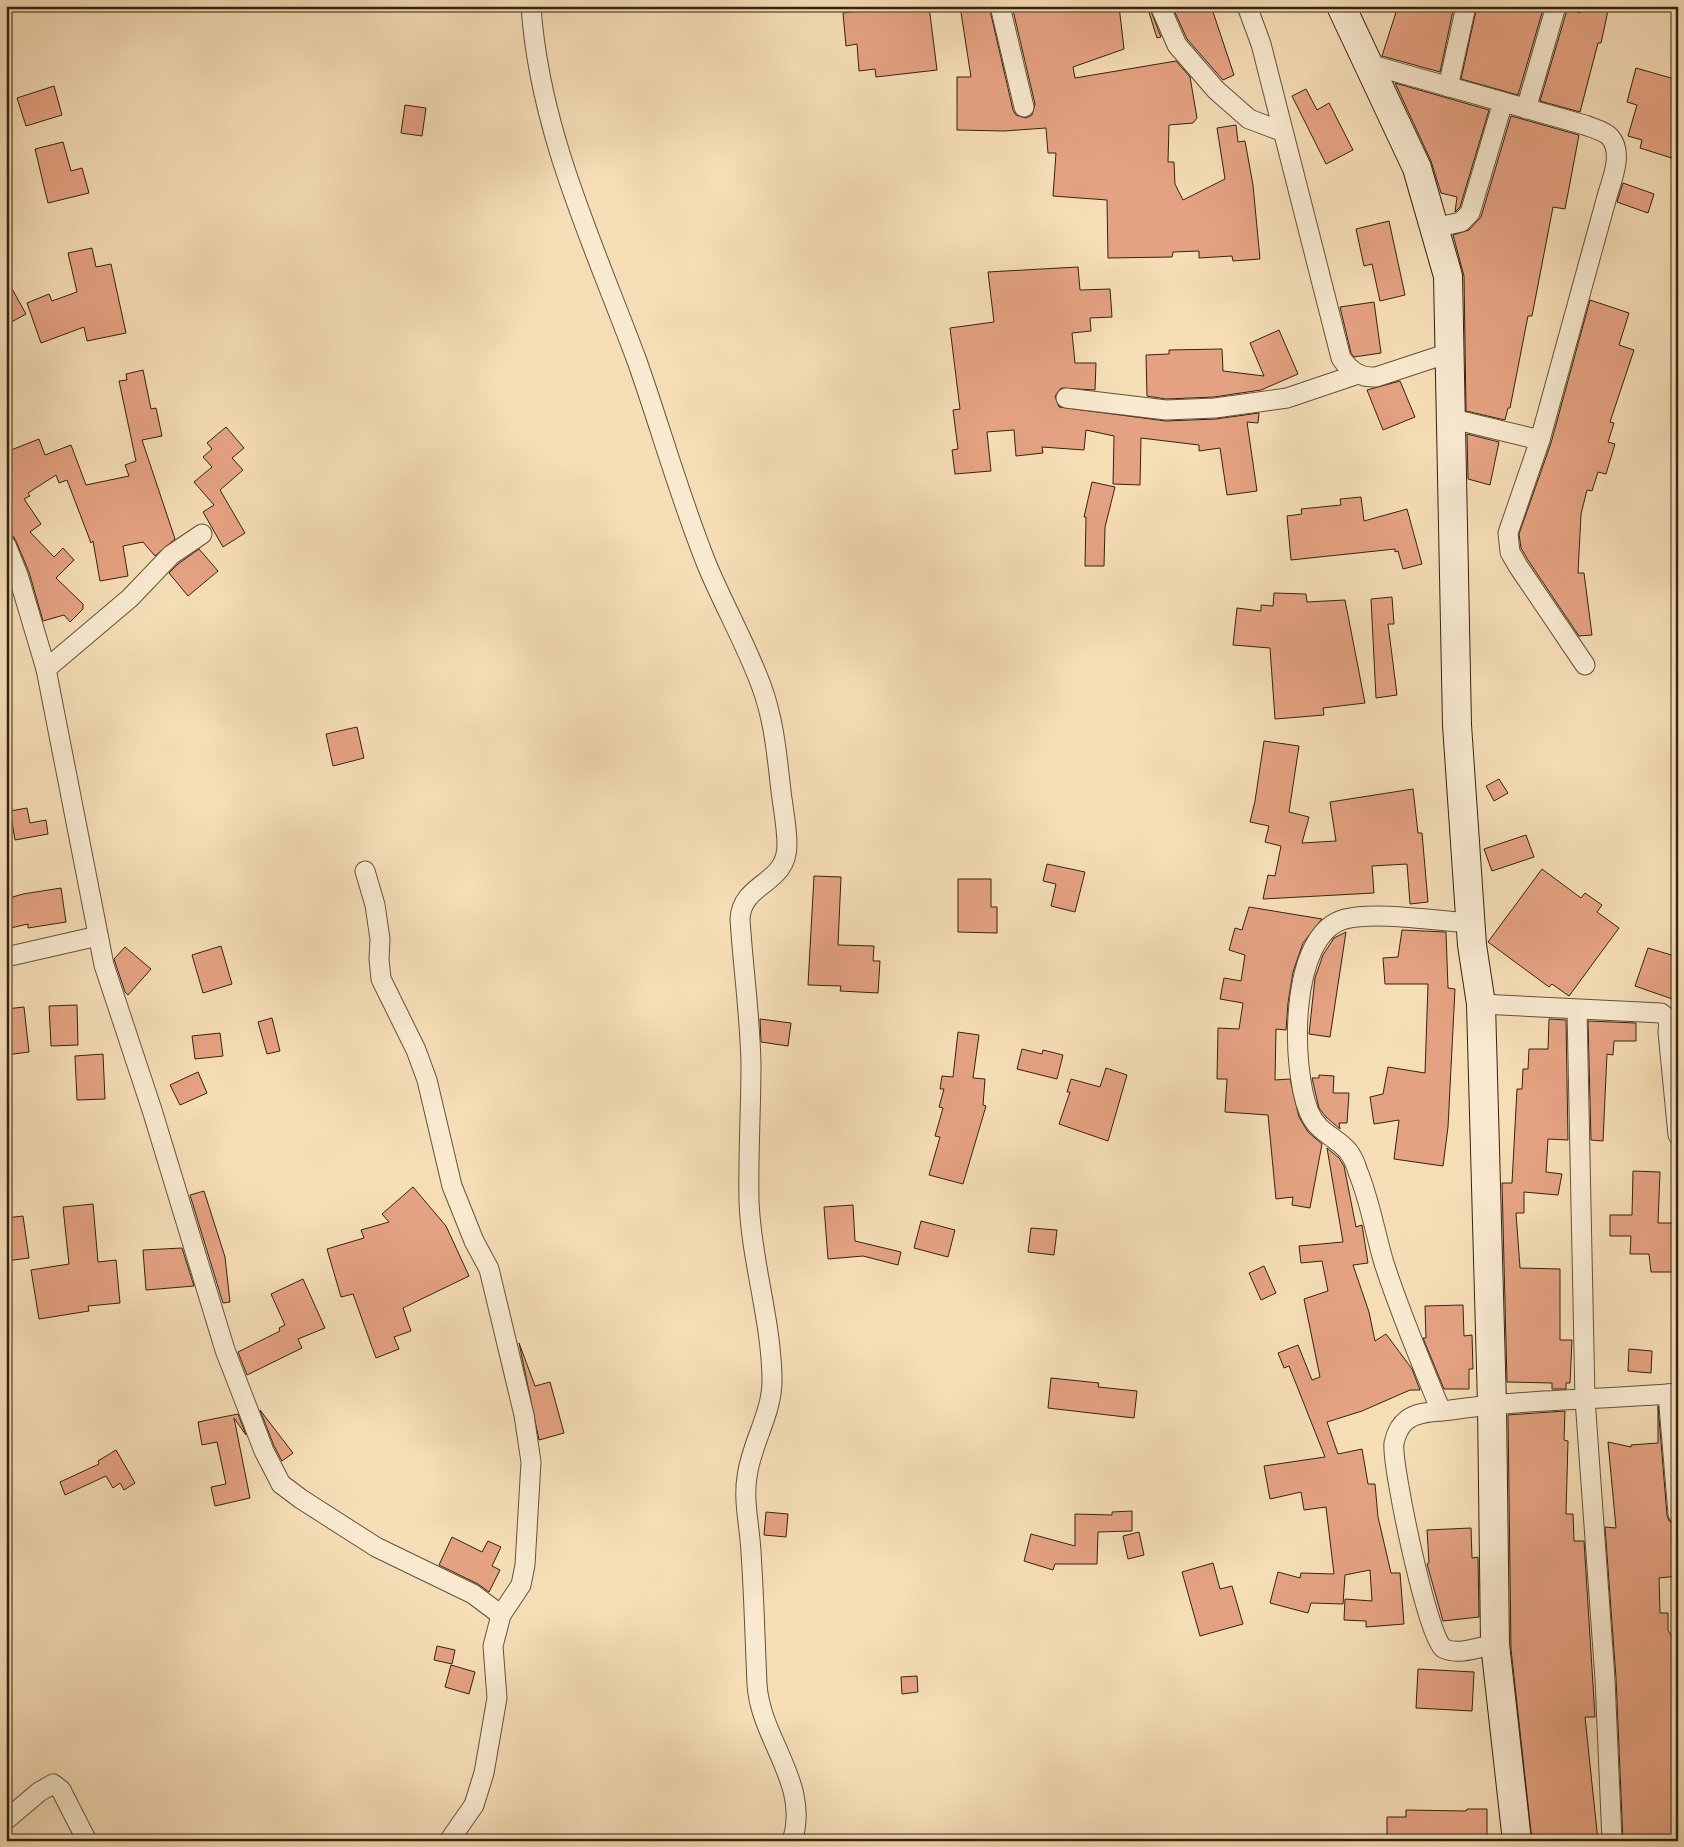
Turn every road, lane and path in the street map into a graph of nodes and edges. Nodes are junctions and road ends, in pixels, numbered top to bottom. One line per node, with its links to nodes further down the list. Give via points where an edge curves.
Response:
1 (531, 6): 42 (street, via 542,87 580,216 636,361 708,565 762,688 775,744 787,846 779,871 743,902 740,919 751,1062 749,1202 773,1380 765,1420 750,1460 746,1492 758,1686 761,1705 797,1805 797,1826)
2 (1000, 6): 11 (street)
3 (1160, 6): 13 (street, via 1177,45 1216,90 1249,119)
4 (1247, 6): 13 (street)
5 (1341, 6): 8 (main road)
6 (1466, 6): 9 (street)
7 (1556, 6): 12 (street)
8 (1368, 64): 9 (street); 14 (main road, via 1417,168)
9 (1448, 87): 10 (street)
10 (1503, 102): 12 (street); 14 (street, via 1470,213 1461,222)
11 (1024, 108)
12 (1526, 109): 19 (street, via 1585,125 1609,136 1615,146 1616,161)
13 (1282, 131): 16 (street, via 1340,358)
14 (1434, 228): 15 (main road, via 1448,276)
15 (1452, 352): 16 (street, via 1376,378); 18 (main road)
16 (1358, 374): 17 (street, via 1287,398 1215,408 1166,410)
17 (1066, 398)
18 (1453, 419): 19 (street); 25 (main road, via 1457,725)
19 (1540, 440): 22 (street, via 1508,533 1510,552)
20 (202, 534): 23 (street, via 171,555 130,598)
21 (6, 545): 23 (street)
22 (1585, 665)
23 (46, 668): 26 (street)
24 (365, 871): 37 (street, via 375,905 381,979 416,1050 427,1080 452,1186 489,1269 524,1415 531,1462 525,1566 521,1585)
25 (1470, 923): 28 (main road); 35 (street, via 1384,916 1345,919 1324,932 1313,948 1296,1023 1302,1089 1309,1112 1318,1128 1349,1152 1358,1171 1384,1263)
26 (98, 936): 27 (street); 37 (street, via 104,966 152,1110 225,1350 264,1451 281,1484 376,1547 474,1594)
27 (6, 957)
28 (1480, 1004): 29 (street); 34 (main road)
29 (1577, 1010): 30 (street, via 1661,1013 1669,1019); 33 (street)
30 (1673, 1033): 31 (street)
31 (1678, 1135)
32 (1673, 1394): 33 (street); 36 (street)
33 (1585, 1399): 34 (street); 44 (street, via 1605,1679)
34 (1492, 1404): 35 (street); 38 (main road)
35 (1440, 1411): 38 (street, via 1407,1420 1398,1430 1394,1444 1407,1527 1431,1628 1439,1644 1444,1649 1457,1652)
36 (1678, 1514)
37 (501, 1615): 41 (street, via 493,1646 497,1698 484,1773 474,1805)
38 (1495, 1644): 43 (main road)
39 (6, 1820): 40 (street, via 53,1784 61,1790)
40 (87, 1841)
41 (449, 1841)
42 (792, 1841)
43 (1517, 1841)
44 (1612, 1841)

